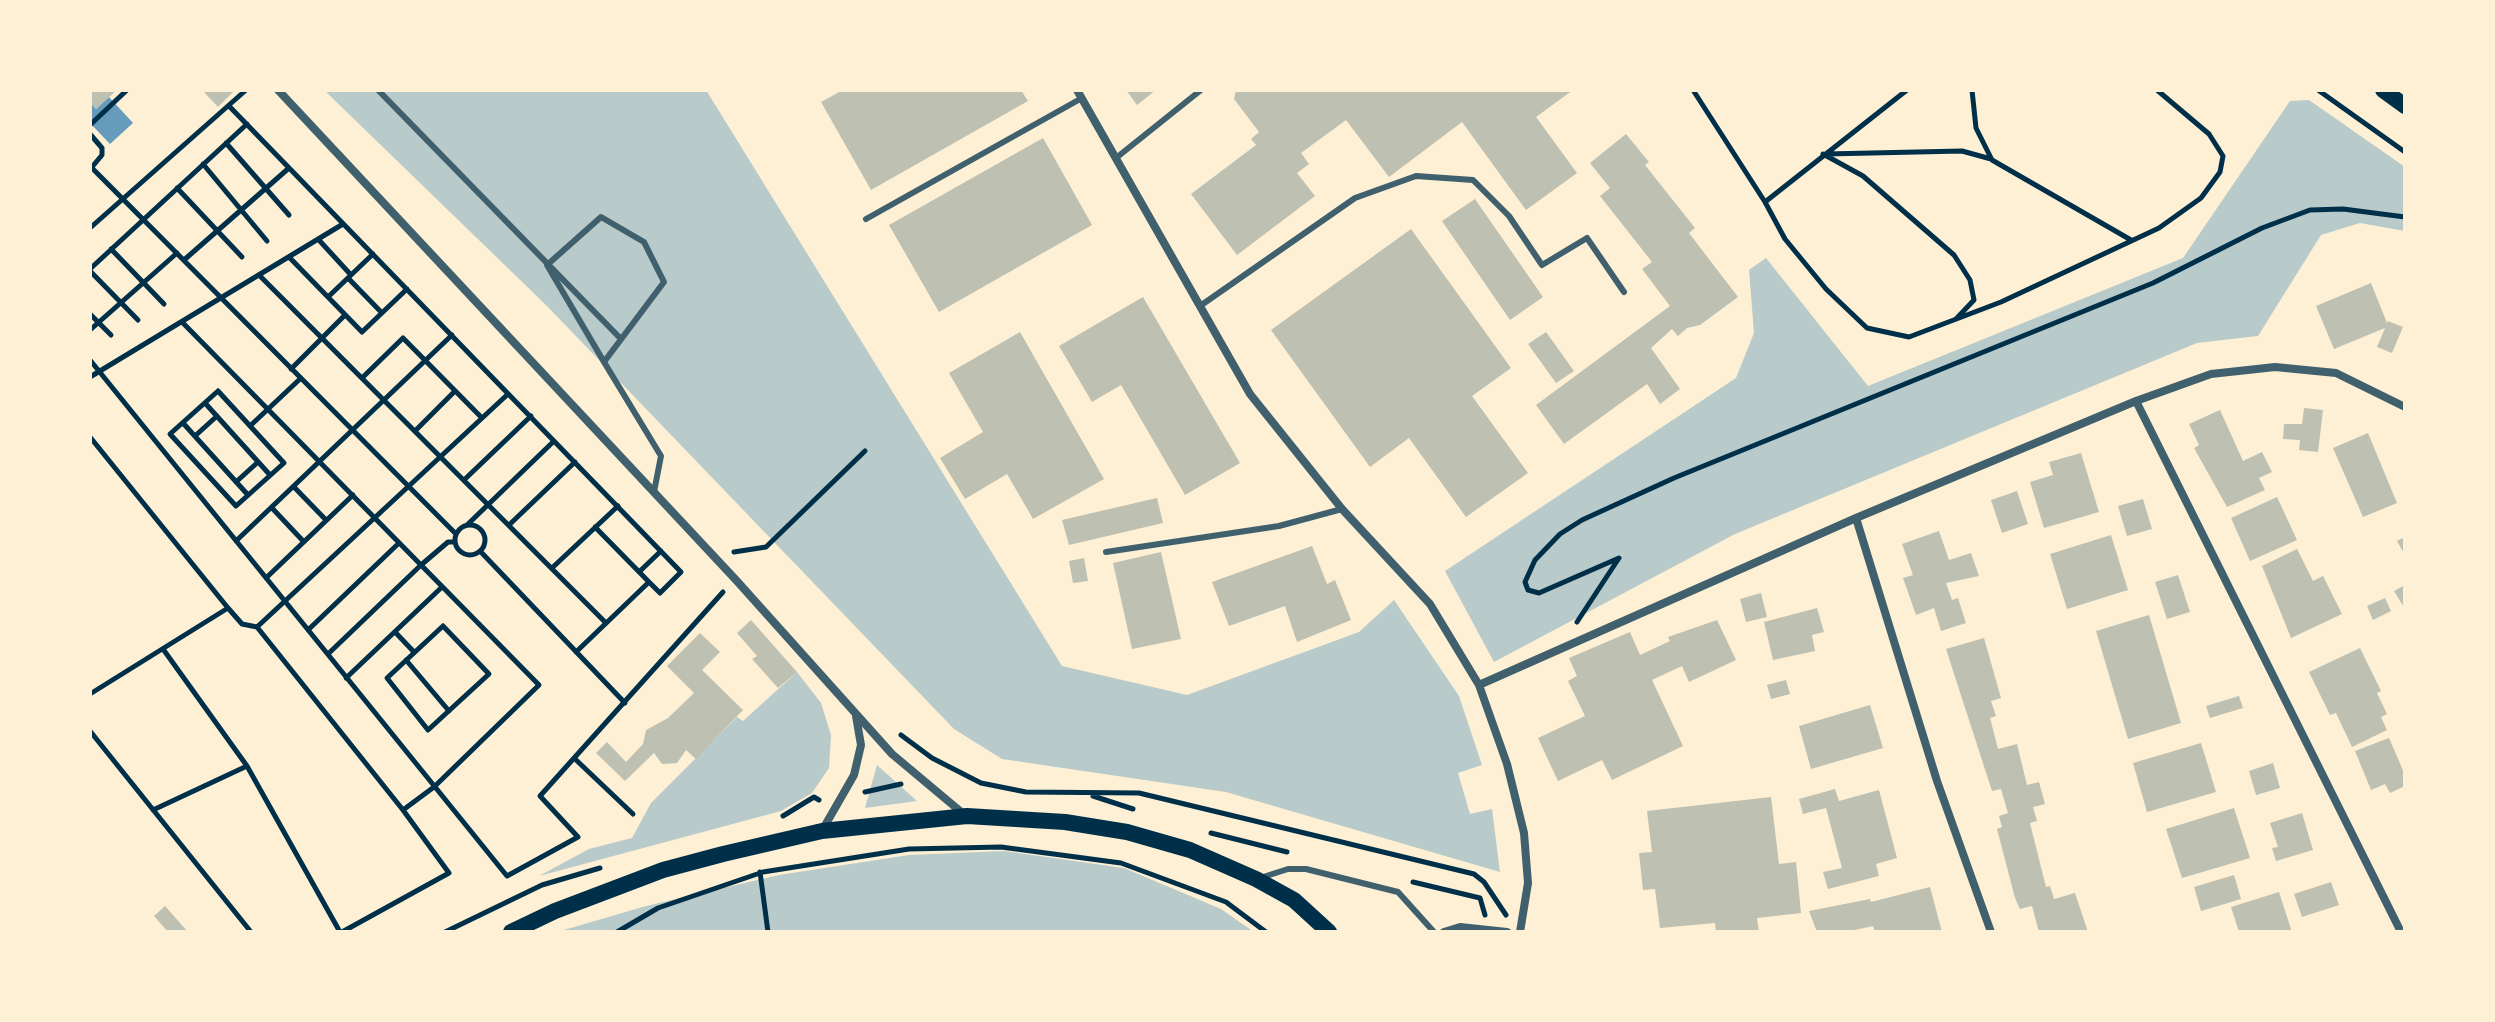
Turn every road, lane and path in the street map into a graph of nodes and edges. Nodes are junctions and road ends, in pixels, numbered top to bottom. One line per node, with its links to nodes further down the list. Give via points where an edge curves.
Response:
1 (127, 90): 15 (path)
2 (246, 90): 13 (path)
3 (278, 90): 108 (street)
4 (378, 90): 47 (lane)
5 (1201, 90): 21 (lane)
6 (1693, 90): 29 (path)
7 (1907, 90): 20 (path)
8 (1972, 90): 22 (path, via 1976,128)
9 (2157, 90): 40 (path, via 2209,134 2223,156 2220,172 2201,198)
10 (2318, 90): 19 (path)
11 (2383, 90): 14 (main road)
12 (1079, 94): 21 (street); 34 (lane)
13 (229, 106): 16 (path); 28 (path)
14 (2405, 106)
15 (90, 124)
16 (247, 124): 18 (path); 25 (path)
17 (90, 134): 24 (path, via 102,148)
18 (226, 143): 23 (path); 27 (path)
19 (2405, 152)
20 (1823, 154): 22 (path, via 1962,151); 29 (path); 65 (path, via 1863,176 1954,255 1970,280 1974,300)
21 (1116, 158): 58 (street)
22 (1992, 160): 40 (path)
23 (203, 164): 26 (path); 30 (path)
24 (91, 167): 28 (path)
25 (289, 168): 27 (path); 35 (path)
26 (177, 188): 33 (path); 37 (path)
27 (265, 188): 30 (path); 31 (path)
28 (123, 199): 33 (path); 36 (path)
29 (1765, 202): 65 (path, via 1785,239 1867,328 1909,337)
30 (241, 210): 37 (path); 39 (path)
31 (289, 215)
32 (2405, 217): 137 (path, via 2310,210 2274,223 2153,283 1582,520 1540,554 1525,582 1528,590 1539,593 1619,558)
33 (144, 219): 41 (path); 42 (path)
34 (866, 219)
35 (343, 224): 38 (path); 43 (path)
36 (90, 228)
37 (217, 231): 44 (path); 46 (path)
38 (318, 239): 45 (path); 50 (path)
39 (267, 241)
40 (2132, 241): 65 (path)
41 (111, 249): 48 (path); 51 (path)
42 (177, 253): 46 (path); 51 (path)
43 (373, 254): 50 (path); 52 (path)
44 (242, 257)
45 (289, 257): 49 (path); 54 (path)
46 (184, 260): 55 (path)
47 (547, 265): 70 (lane); 70 (lane, via 601,217 644,242 664,282); 73 (lane)
48 (90, 270): 56 (path)
49 (259, 275): 55 (path); 69 (path)
50 (350, 277): 54 (path); 59 (path)
51 (144, 282): 56 (path); 57 (path)
52 (407, 289): 59 (path); 68 (path)
53 (1624, 292): 58 (lane, via 1587,238 1542,265 1509,216 1473,180 1416,176 1355,198)
54 (328, 297): 61 (path)
55 (221, 298): 64 (path); 74 (path)
56 (121, 303): 62 (path); 63 (path)
57 (164, 304)
58 (1200, 306): 112 (street, via 1250,394)
59 (382, 313): 61 (path, via 362,332)
60 (90, 314): 63 (path)
61 (345, 315): 69 (path)
62 (138, 320)
63 (98, 322): 66 (path); 67 (path)
64 (182, 322): 75 (path); 85 (path)
65 (1953, 323)
66 (90, 330)
67 (111, 335)
68 (452, 335): 72 (path); 80 (path)
69 (322, 337): 74 (path); 78 (path)
70 (621, 339): 73 (lane)
71 (90, 360): 75 (path)
72 (425, 360): 78 (path, via 403,338); 79 (path); 81 (path)
73 (604, 362): 108 (lane, via 661,456)
74 (291, 369): 77 (path)
75 (99, 372): 76 (path); 120 (path)
76 (90, 377)
77 (301, 378): 85 (path); 91 (path)
78 (362, 378): 81 (path)
79 (455, 391): 88 (path); 92 (path)
80 (509, 393): 87 (path); 88 (path)
81 (384, 400): 91 (path); 92 (path)
82 (2136, 401): 84 (street, via 2211,374 2275,367 2336,373); 114 (street); 189 (street)
83 (205, 403): 86 (path); 89 (path); 90 (path, via 218,391)
84 (2405, 407)
85 (268, 409): 90 (path); 99 (path)
86 (217, 416): 93 (path); 98 (path)
87 (531, 416): 95 (path); 102 (path)
88 (482, 418): 97 (path)
89 (183, 423): 93 (path); 106 (path, via 170,434 236,506)
90 (250, 426): 101 (path, via 284,463)
91 (352, 430): 99 (path); 105 (path)
92 (415, 431): 97 (path)
93 (195, 436): 103 (path)
94 (90, 437): 136 (path)
95 (554, 441): 100 (path); 109 (path)
96 (865, 451): 126 (path, via 766,547)
97 (441, 457): 102 (path); 105 (path)
98 (258, 462): 101 (path); 103 (path)
99 (319, 462): 104 (path); 107 (path)
100 (575, 462): 110 (path); 117 (path)
101 (270, 475): 106 (path)
102 (464, 480): 109 (path)
103 (236, 482): 106 (path)
104 (294, 487): 111 (path); 115 (path)
105 (408, 487): 113 (path); 119 (path)
106 (248, 495)
107 (353, 495): 113 (path); 115 (path)
108 (654, 495): 152 (street)
109 (488, 504): 116 (path); 117 (path)
110 (618, 506): 118 (path); 125 (path)
111 (271, 508): 120 (path); 121 (path)
112 (1342, 509): 127 (lane, via 1279,526); 148 (street, via 1430,604)
113 (374, 518): 123 (path); 135 (path)
114 (1856, 518): 148 (street); 188 (street, via 1937,781)
115 (326, 520): 121 (path)
116 (467, 525): 119 (path); 124 (path, via 482,530)
117 (509, 525): 129 (path)
118 (595, 527): 129 (path); 130 (path)
119 (456, 534): 122 (path)
120 (236, 541): 131 (path)
121 (304, 542): 131 (path)
122 (455, 542): 124 (path, via 465,554); 128 (path)
123 (399, 543): 128 (path); 140 (path)
124 (480, 551): 144 (path)
125 (661, 551): 130 (path); 132 (path, via 681,572 660,593)
126 (729, 552)
127 (1106, 552)
128 (421, 565): 133 (path); 145 (path)
129 (552, 568): 138 (path)
130 (639, 572): 132 (path)
131 (266, 578): 135 (path)
132 (649, 582): 138 (path)
133 (442, 587): 141 (path); 160 (path, via 539,685)
134 (728, 587): 150 (path)
135 (285, 601): 139 (path); 140 (path)
136 (228, 608): 139 (path, via 242,624); 142 (path)
137 (1577, 621)
138 (606, 623): 144 (path)
139 (257, 627): 164 (path)
140 (308, 630): 145 (path)
141 (395, 632): 143 (path); 147 (path)
142 (163, 649): 149 (path); 156 (path)
143 (414, 652): 146 (path); 151 (path, via 443,626 489,674)
144 (576, 652): 150 (path)
145 (328, 654): 147 (path)
146 (406, 660): 151 (path); 151 (path, via 387,678 428,730)
147 (346, 678): 160 (path)
148 (1479, 685): 187 (street, via 1524,833 1528,883)
149 (90, 694)
150 (625, 703): 155 (path)
151 (449, 711)
152 (856, 715): 167 (street, via 920,781); 168 (street, via 861,745 854,775)
153 (90, 731): 163 (path)
154 (893, 731): 157 (path)
155 (574, 758): 160 (path, via 540,796 578,837 507,876); 166 (path)
156 (247, 766): 163 (path); 178 (path)
157 (964, 776): 158 (path); 162 (path, via 1026,792)
158 (948, 777)
159 (902, 784): 161 (path)
160 (434, 787): 164 (path)
161 (865, 792)
162 (1090, 795): 165 (path); 175 (path, via 1139,793 1474,874)
163 (153, 810): 177 (path)
164 (403, 810): 178 (path, via 449,873)
165 (1137, 810)
166 (633, 814)
167 (967, 816): 168 (main road); 172 (main road, via 1127,832 1190,850)
168 (822, 831): 179 (main road, via 663,870)
169 (1208, 832): 170 (path)
170 (1298, 855)
171 (760, 872): 180 (path, via 658,908); 181 (path); 182 (path, via 909,849 1001,847 1121,863 1226,902)
172 (1256, 879): 183 (main road, via 1294,900); 184 (lane, via 1306,869 1398,892)
173 (1404, 880): 174 (path)
174 (1480, 898)
175 (1509, 920)
176 (1461, 929): 185 (street); 186 (street)
177 (251, 932)
178 (341, 932)
179 (511, 932)
180 (617, 932)
181 (768, 932)
182 (1266, 932)
183 (1329, 932)
184 (1434, 932)
185 (1444, 932)
186 (1507, 932)
187 (1520, 932)
188 (1991, 932)
189 (2401, 932)

